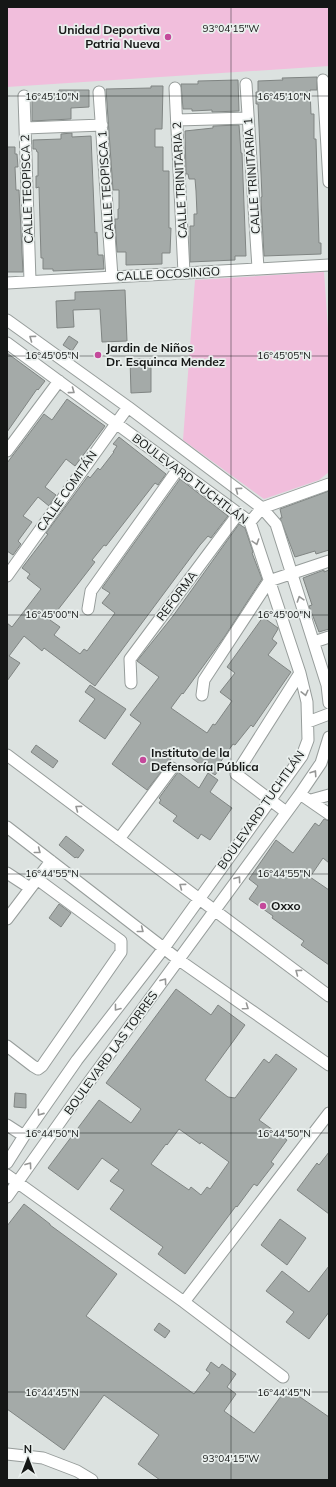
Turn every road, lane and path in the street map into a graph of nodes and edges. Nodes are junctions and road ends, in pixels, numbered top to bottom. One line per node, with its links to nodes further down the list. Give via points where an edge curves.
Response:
1 (323, 80): 6 (street)
2 (246, 84): 7 (street, CALLE TRINITARIA 1)
3 (175, 88): 8 (street, CALLE TRINITARIA 2)
4 (100, 92): 9 (street, CALLE TEOPISCA 1)
5 (24, 96): 10 (street, CALLE TEOPISCA 2)
6 (327, 112): 11 (street)
7 (248, 118): 8 (street); 13 (street, CALLE TRINITARIA 1)
8 (177, 120): 14 (street, CALLE TRINITARIA 2)
9 (102, 125): 10 (street); 15 (street, CALLE TEOPISCA 1)
10 (25, 128): 16 (street, CALLE TEOPISCA 2)
11 (329, 182)
12 (329, 265): 13 (street, CALLE OCOSINGO)
13 (258, 268): 14 (street, CALLE OCOSINGO)
14 (184, 273): 15 (street, CALLE OCOSINGO)
15 (112, 277): 16 (street, CALLE OCOSINGO)
16 (30, 281): 17 (street, CALLE OCOSINGO)
17 (7, 283)
18 (7, 320): 21 (street, BOULEVARD TUCHTLÁN, one-way to 18)
19 (7, 343): 20 (street, BOULEVARD TUCHTLÁN)
20 (59, 381): 22 (street, BOULEVARD TUCHTLÁN, one-way to 22); 23 (street)
21 (128, 407): 22 (street, CALLE COMITÁN); 26 (street, BOULEVARD TUCHTLÁN, one-way to 21)
22 (115, 423): 24 (street, BOULEVARD TUCHTLÁN); 31 (street, CALLE COMITÁN)
23 (7, 451)
24 (178, 469): 27 (street, BOULEVARD TUCHTLÁN); 33 (street, via 91,591)
25 (329, 484): 26 (street)
26 (262, 508): 28 (street); 30 (street, BOULEVARD TUCHTLÁN, via 276,524)
27 (238, 514): 28 (street, BOULEVARD TUCHTLÁN); 37 (street, REFORMA, via 130,659)
28 (250, 522): 32 (street, BOULEVARD TUCHTLÁN, one-way to 32)
29 (329, 561): 30 (street)
30 (292, 574): 32 (street); 35 (street, BOULEVARD TUCHTLÁN, one-way to 30)
31 (7, 576)
32 (269, 581): 36 (street, BOULEVARD TUCHTLÁN); 38 (street, via 204,680)
33 (88, 609)
34 (329, 637): 35 (street)
35 (314, 642): 39 (street, BOULEVARD TUCHTLÁN, via 327,684)
36 (300, 673): 41 (street, BOULEVARD TUCHTLÁN, one-way to 41, via 307,702); 47 (street, via 236,774)
37 (131, 683)
38 (202, 695)
39 (329, 703)
40 (329, 714): 41 (street)
41 (308, 722): 47 (street, BOULEVARD TUCHTLÁN, via 308,740 302,756)
42 (329, 738): 45 (street, BOULEVARD TUCHTLÁN, one-way to 42, via 321,763)
43 (7, 755): 52 (street, one-way to 43)
44 (172, 768): 52 (street)
45 (300, 794): 48 (street); 49 (street, BOULEVARD TUCHTLÁN)
46 (329, 795): 48 (street)
47 (271, 800): 49 (street); 56 (street, BOULEVARD TUCHTLÁN)
48 (311, 800): 50 (street)
49 (286, 812): 57 (street, BOULEVARD TUCHTLÁN, one-way to 49)
50 (329, 814)
51 (7, 827): 53 (street, one-way to 53)
52 (119, 839): 56 (street, one-way to 52)
53 (51, 861): 55 (street); 59 (street, one-way to 59)
54 (7, 873): 55 (street)
55 (33, 883): 58 (street); 62 (street, via 120,941 121,952 42,1066 38,1069)
56 (199, 898): 57 (street); 59 (street, BOULEVARD LAS TORRES)
57 (215, 910): 60 (street, BOULEVARD LAS TORRES); 61 (street, one-way to 57)
58 (7, 919)
59 (164, 948): 60 (street); 66 (street, BOULEVARD LAS TORRES, one-way to 66, via 77,1060)
60 (179, 960): 63 (street, one-way to 63); 69 (street, BOULEVARD LAS TORRES, one-way to 60)
61 (329, 996)
62 (7, 1046)
63 (329, 1065)
64 (329, 1113): 71 (street)
65 (7, 1125): 66 (street)
66 (24, 1136): 67 (street, BOULEVARD LAS TORRES)
67 (7, 1163)
68 (7, 1175): 69 (street)
69 (17, 1182): 70 (street, BOULEVARD LAS TORRES); 71 (street)
70 (7, 1197)
71 (184, 1302): 72 (street)
72 (283, 1377)
73 (7, 1454): 74 (street, via 43,1458 77,1471)
74 (92, 1480)

